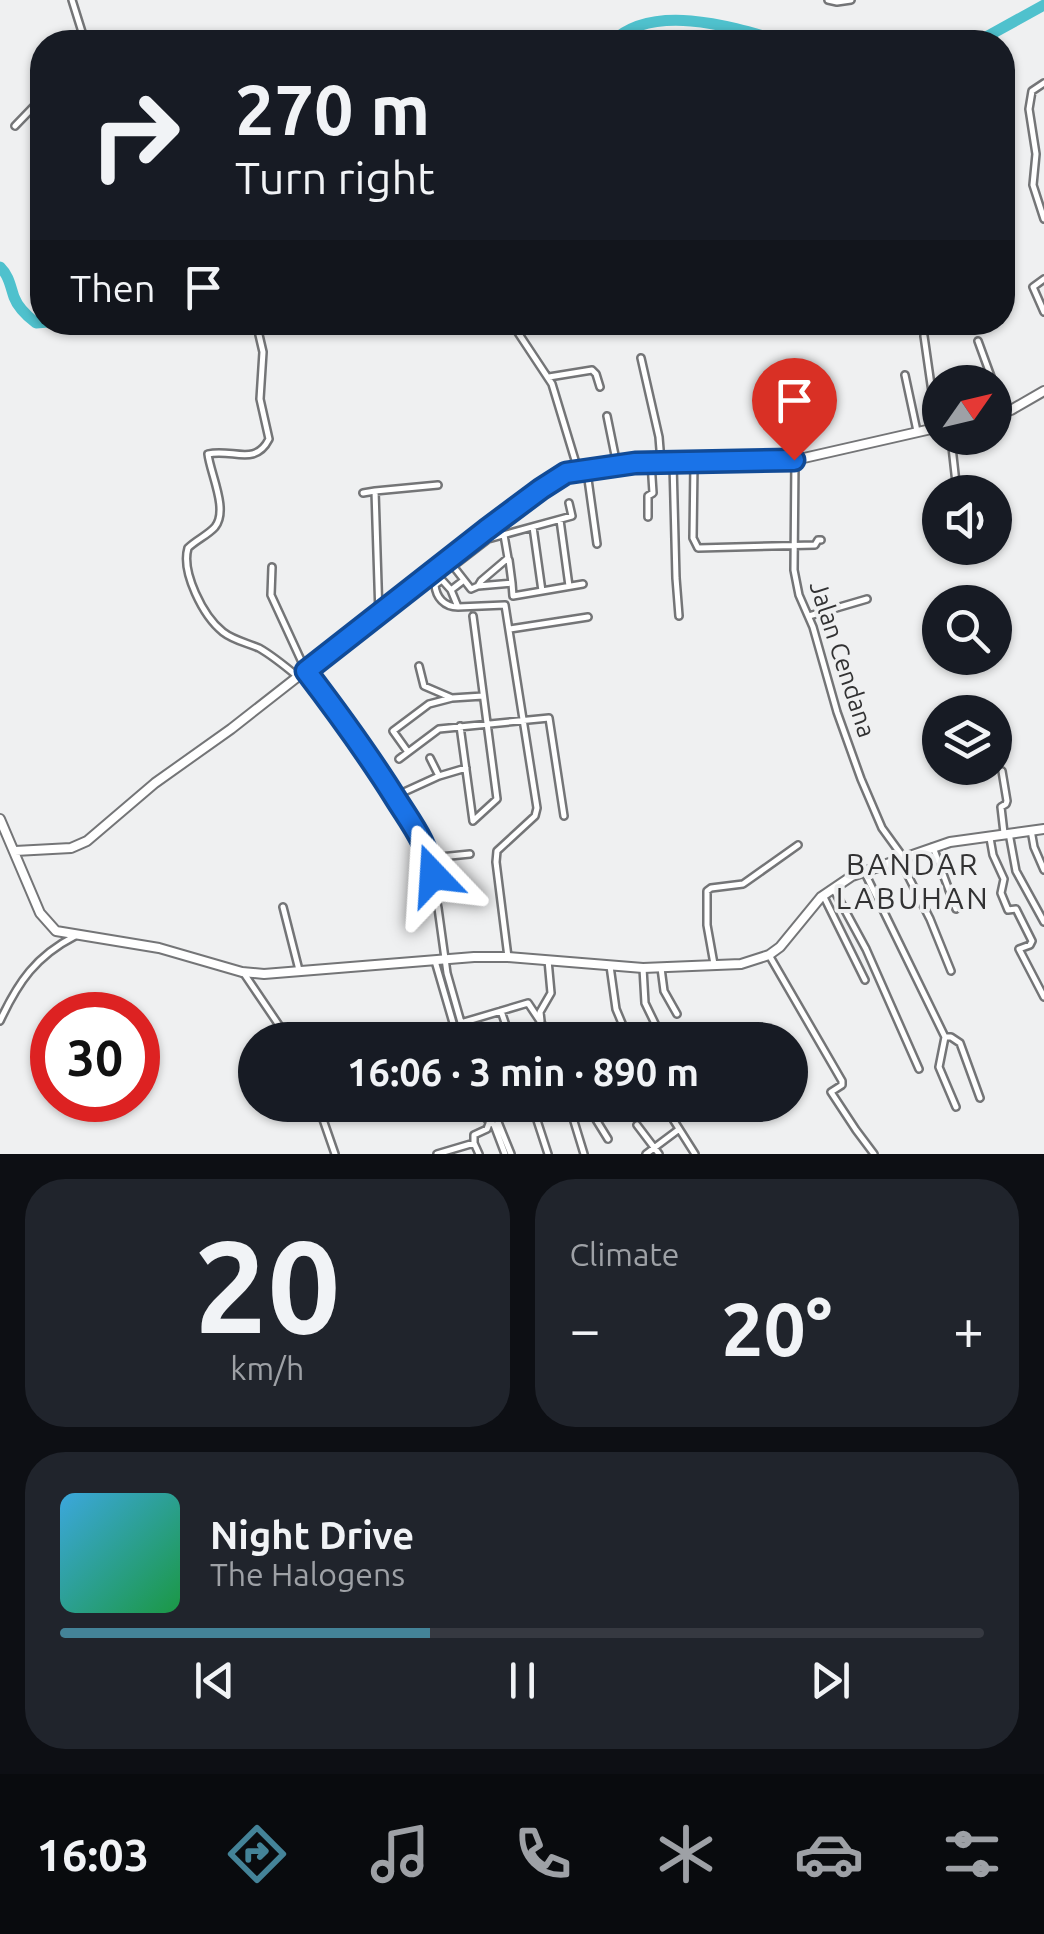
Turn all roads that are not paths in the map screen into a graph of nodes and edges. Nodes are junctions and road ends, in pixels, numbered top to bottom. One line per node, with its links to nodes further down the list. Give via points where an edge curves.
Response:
1 (72, 0): 4 (street)
2 (828, 0): 3 (street)
3 (852, 0)
4 (81, 30)
5 (1044, 83): 8 (street, via 1032,91 1029,108 1033,186)
6 (30, 110): 7 (street)
7 (15, 126)
8 (1044, 219)
9 (1044, 279): 10 (street, via 1033,288)
10 (1044, 312)
11 (259, 335): 63 (street, via 268,443 254,454 208,454 220,516 188,548 186,570 220,630)
12 (520, 335): 19 (street)
13 (924, 336): 16 (street)
14 (978, 341): 17 (street)
15 (642, 358): 28 (street, via 659,437)
16 (928, 365)
17 (987, 365)
18 (905, 376): 25 (street)
19 (549, 377): 20 (street, via 592,370); 31 (street)
20 (600, 387)
21 (1044, 392): 22 (main road)
22 (1012, 407)
23 (606, 416): 30 (street)
24 (922, 431): 25 (main road)
25 (918, 432): 27 (main road)
26 (694, 460): 27 (main road); 29 (main road); 42 (street, via 698,548)
27 (794, 460): 42 (street, Jalan Cendana)
28 (656, 462): 29 (main road); 30 (main road); 36 (street)
29 (674, 462): 58 (street)
30 (617, 465): 31 (main road)
31 (582, 469): 41 (street); 45 (main road, via 541,489)
32 (438, 485): 34 (street)
33 (363, 492): 34 (street)
34 (375, 492): 56 (street)
35 (569, 503): 37 (street, via 572,516)
36 (648, 517)
37 (560, 520): 38 (street); 51 (street)
38 (533, 527): 39 (street); 53 (street)
39 (504, 535): 43 (street); 46 (street, via 453,566)
40 (821, 540): 42 (street, via 815,546)
41 (597, 544)
42 (794, 544): 59 (street, Jalan Cendana, via 799,595)
43 (508, 558): 48 (street); 50 (street)
44 (272, 567): 63 (street, via 272,599)
45 (432, 573): 47 (street); 56 (main road)
46 (464, 580): 50 (street, via 471,589); 52 (street)
47 (438, 582): 52 (street); 55 (street, via 444,604)
48 (512, 584): 50 (street); 53 (street, via 513,596)
49 (584, 584): 51 (street)
50 (478, 586)
51 (568, 586): 53 (street)
52 (451, 590): 55 (street)
53 (542, 590)
54 (867, 599): 59 (street)
55 (458, 607): 61 (street, via 505,605)
56 (378, 615): 63 (main road)
57 (473, 616): 65 (street)
58 (679, 616)
59 (809, 616): 89 (street, Jalan Cendana, via 861,779)
60 (588, 617): 61 (street)
61 (510, 628): 68 (street)
62 (419, 666): 64 (street)
63 (301, 674): 86 (main road, via 86,842); 88 (street, via 368,753)
64 (424, 686): 66 (street); 67 (street)
65 (483, 696): 66 (street); 69 (street)
66 (452, 698): 67 (street)
67 (429, 704): 71 (street, via 393,731)
68 (524, 720): 69 (street); 78 (street, via 549,718); 99 (street, via 537,808 497,851)
69 (486, 722): 70 (street); 74 (street, via 497,799 473,822)
70 (460, 726): 71 (street, via 440,729); 74 (street)
71 (408, 752): 73 (street)
72 (430, 758): 75 (street)
73 (399, 759)
74 (466, 768): 75 (street)
75 (438, 776): 77 (street)
76 (1004, 785): 82 (street)
77 (404, 792)
78 (564, 816)
79 (0, 820): 86 (main road)
80 (1044, 829): 81 (main road)
81 (1031, 830): 82 (main road); 90 (street)
82 (1006, 833): 83 (main road); 96 (street, via 1016,871)
83 (989, 835): 85 (main road); 112 (street, via 1004,878 1000,893 1032,941 1019,950)
84 (798, 845): 104 (street, via 743,884 707,891)
85 (934, 847): 89 (main road); 95 (street)
86 (14, 851): 97 (main road, via 42,918 56,931)
87 (470, 854): 88 (street)
88 (430, 858): 100 (street)
89 (902, 858): 91 (main road); 108 (street, Jalan Cendana)
90 (1044, 870)
91 (864, 871): 92 (main road); 124 (street)
92 (832, 887): 93 (main road); 125 (street)
93 (823, 895): 98 (main road); 110 (street)
94 (283, 906): 107 (street)
95 (956, 908)
96 (1044, 922)
97 (77, 934): 109 (main road); 115 (street, via 35,963)
98 (769, 955): 104 (main road); 148 (street, via 842,1082 831,1092)
99 (508, 957): 100 (main road); 102 (main road)
100 (444, 958): 101 (main road); 111 (street)
101 (434, 959): 107 (main road); 111 (street)
102 (548, 960): 103 (main road); 121 (street, via 550,994)
103 (610, 966): 105 (main road); 122 (street)
104 (714, 967): 106 (main road)
105 (643, 968): 106 (main road); 123 (street, via 645,1003)
106 (661, 968): 114 (street)
107 (299, 970): 109 (main road)
108 (951, 971)
109 (242, 972): 116 (street)
110 (865, 980)
111 (448, 990): 117 (street)
112 (1044, 997)
113 (502, 1011): 118 (street); 119 (street); 120 (street, via 528,1003)
114 (677, 1014)
115 (0, 1021)
116 (276, 1022)
117 (456, 1022)
118 (464, 1022)
119 (505, 1022)
120 (541, 1022)
121 (542, 1022)
122 (621, 1022)
123 (655, 1022)
124 (945, 1037): 126 (street, via 960,1043); 127 (street, via 939,1065)
125 (919, 1069)
126 (980, 1098)
127 (956, 1107)
128 (324, 1122): 140 (street)
129 (539, 1122): 144 (street)
130 (574, 1122): 145 (street)
131 (597, 1122): 136 (street)
132 (674, 1122): 135 (street)
133 (495, 1123): 137 (street, via 474,1135); 143 (street)
134 (637, 1126): 138 (street)
135 (678, 1130): 138 (street); 147 (street)
136 (608, 1140)
137 (474, 1143): 139 (street); 142 (street)
138 (657, 1151): 146 (street)
139 (447, 1153): 141 (street)
140 (336, 1154)
141 (437, 1154)
142 (479, 1154)
143 (508, 1154)
144 (548, 1154)
145 (584, 1154)
146 (646, 1154)
147 (696, 1154)
148 (874, 1154)

